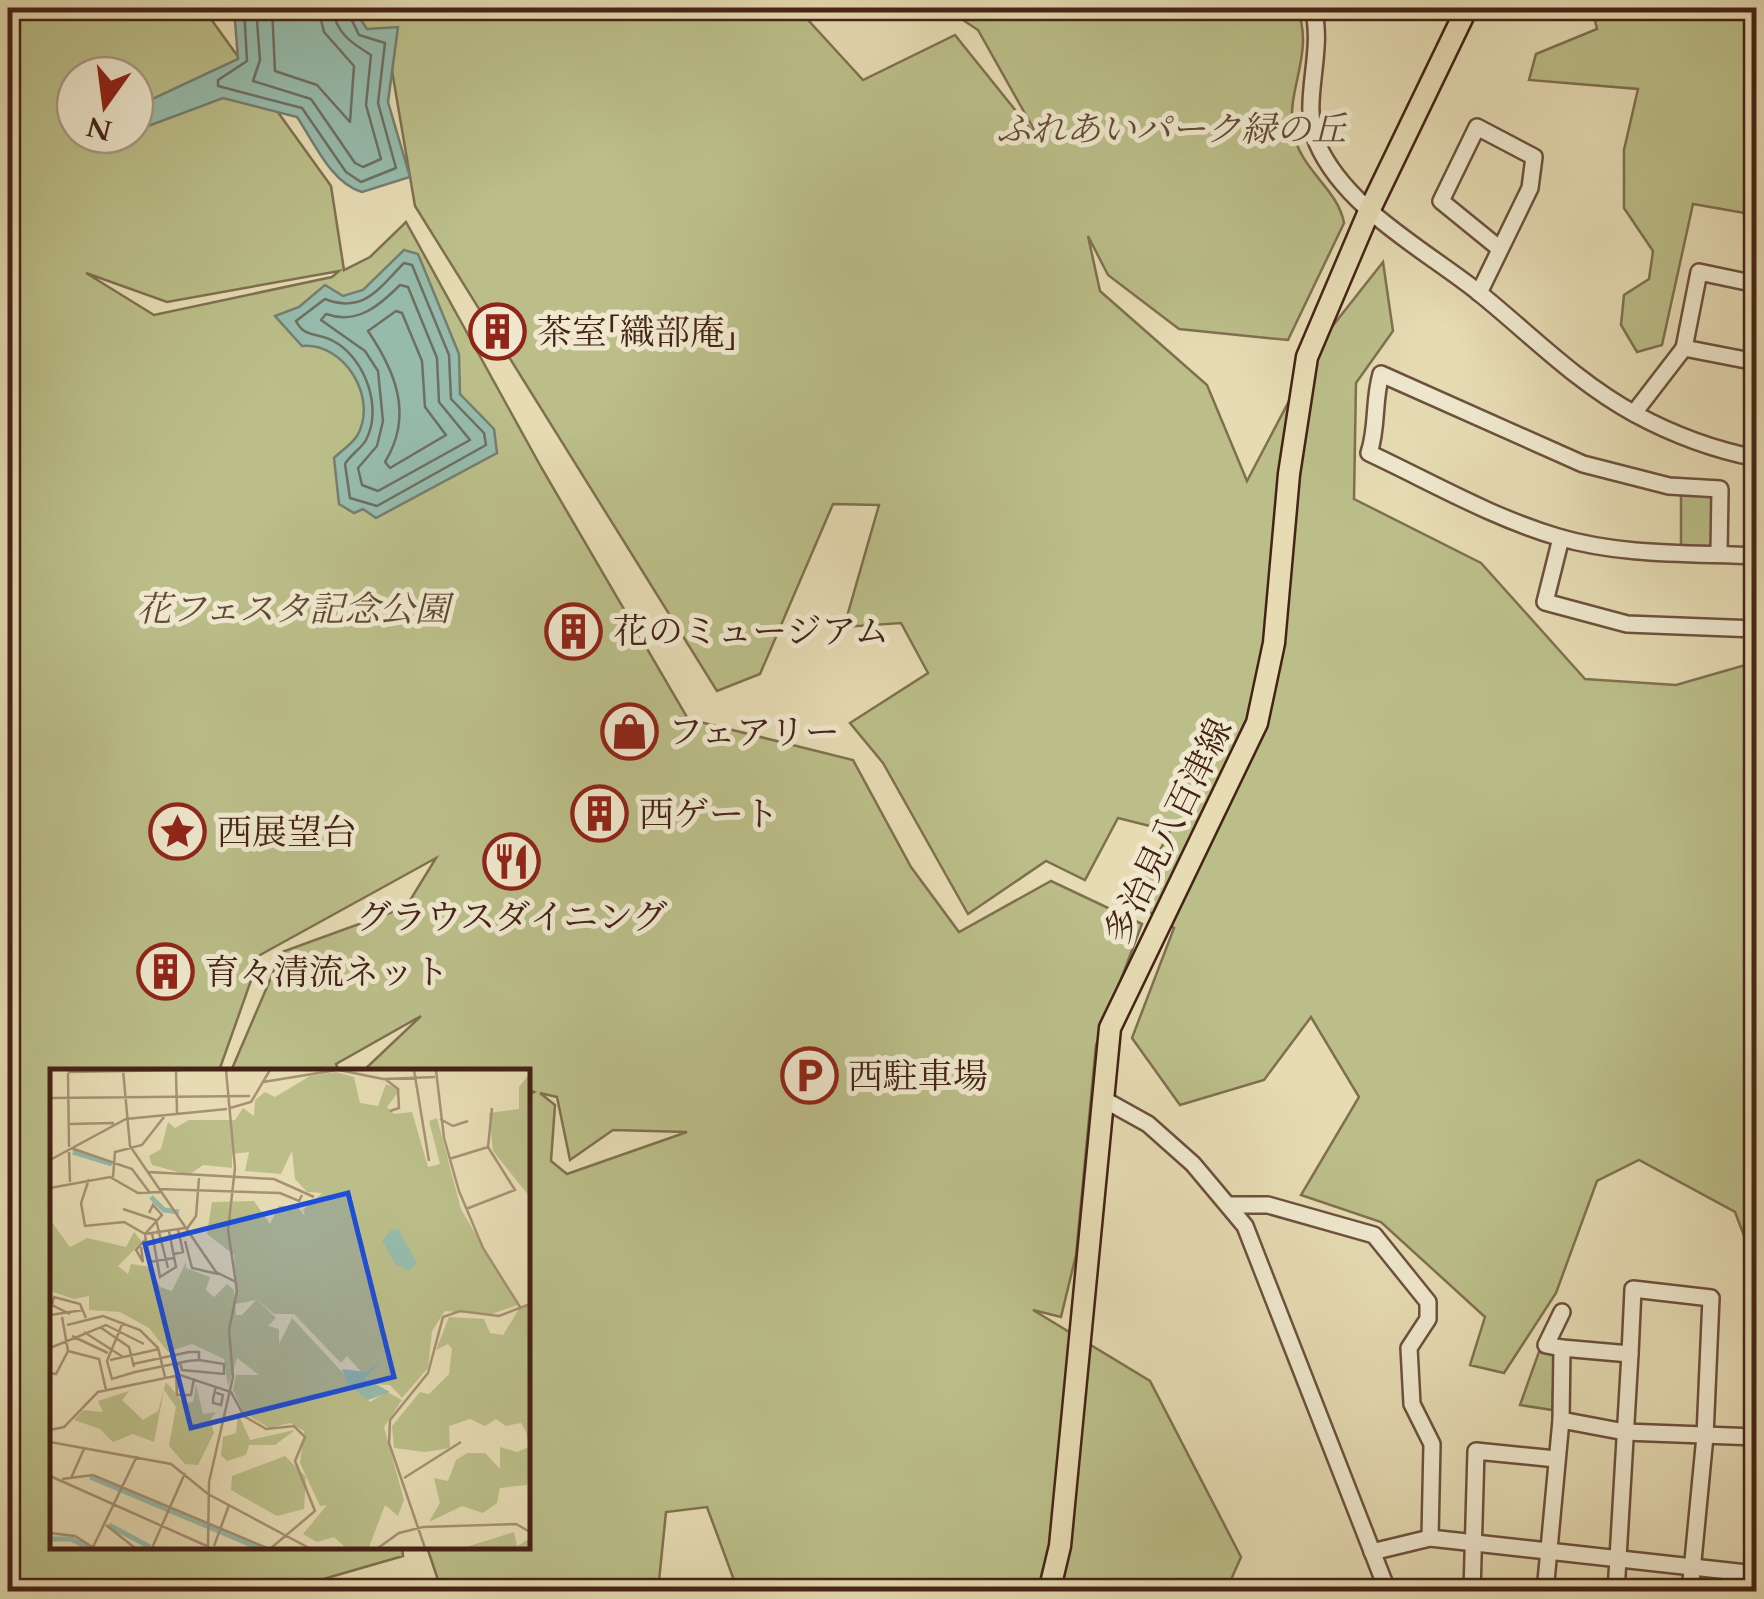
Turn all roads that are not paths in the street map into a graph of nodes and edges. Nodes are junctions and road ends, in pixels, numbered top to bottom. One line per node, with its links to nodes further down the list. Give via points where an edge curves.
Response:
1 (1313, 8): 3 (street, via 1319,55 1310,116 1316,141)
2 (1468, 8): 3 (main road, 多治見八百津線)
3 (1370, 209): 6 (street); 15 (main road, 多治見八百津線, via 1300,382 1274,643 1257,724 1110,1028)
4 (1500, 249): 4 (street, via 1530,188 1534,157 1476,127 1441,201); 6 (street)
5 (1756, 284): 7 (street, via 1699,272)
6 (1479, 293): 9 (street)
7 (1684, 348): 8 (street); 9 (street)
8 (1756, 362)
9 (1634, 413): 10 (street)
10 (1756, 458)
11 (1561, 538): 12 (street, via 1654,553); 12 (street, via 1369,453 1381,374 1583,464 1669,486 1720,489); 14 (street, via 1545,602 1627,624)
12 (1719, 554): 13 (street)
13 (1756, 556)
14 (1756, 629)
15 (1103, 1099): 16 (street, via 1148,1124); 32 (main road, 多治見八百津線, via 1060,1546)
16 (1231, 1206): 25 (street, via 1268,1205 1374,1235 1428,1302 1428,1320 1410,1348 1412,1404 1432,1444); 27 (street, via 1245,1226)
17 (1562, 1312): 18 (street, via 1546,1345)
18 (1562, 1348): 19 (street); 20 (street)
19 (1630, 1354): 21 (street); 22 (street, via 1632,1289 1711,1298)
20 (1561, 1420): 21 (street); 24 (street)
21 (1626, 1432): 22 (street); 29 (street)
22 (1705, 1436): 23 (street); 30 (street)
23 (1756, 1437)
24 (1556, 1460): 26 (street, via 1476,1451); 28 (street)
25 (1430, 1538): 26 (street); 27 (street)
26 (1475, 1543): 28 (street); 34 (street)
27 (1372, 1552): 33 (street)
28 (1548, 1552): 29 (street); 35 (street)
29 (1618, 1559): 30 (street); 36 (street)
30 (1692, 1567): 31 (street); 37 (street)
31 (1756, 1574)
32 (1049, 1592)
33 (1388, 1592)
34 (1472, 1592)
35 (1545, 1592)
36 (1616, 1592)
37 (1690, 1592)

